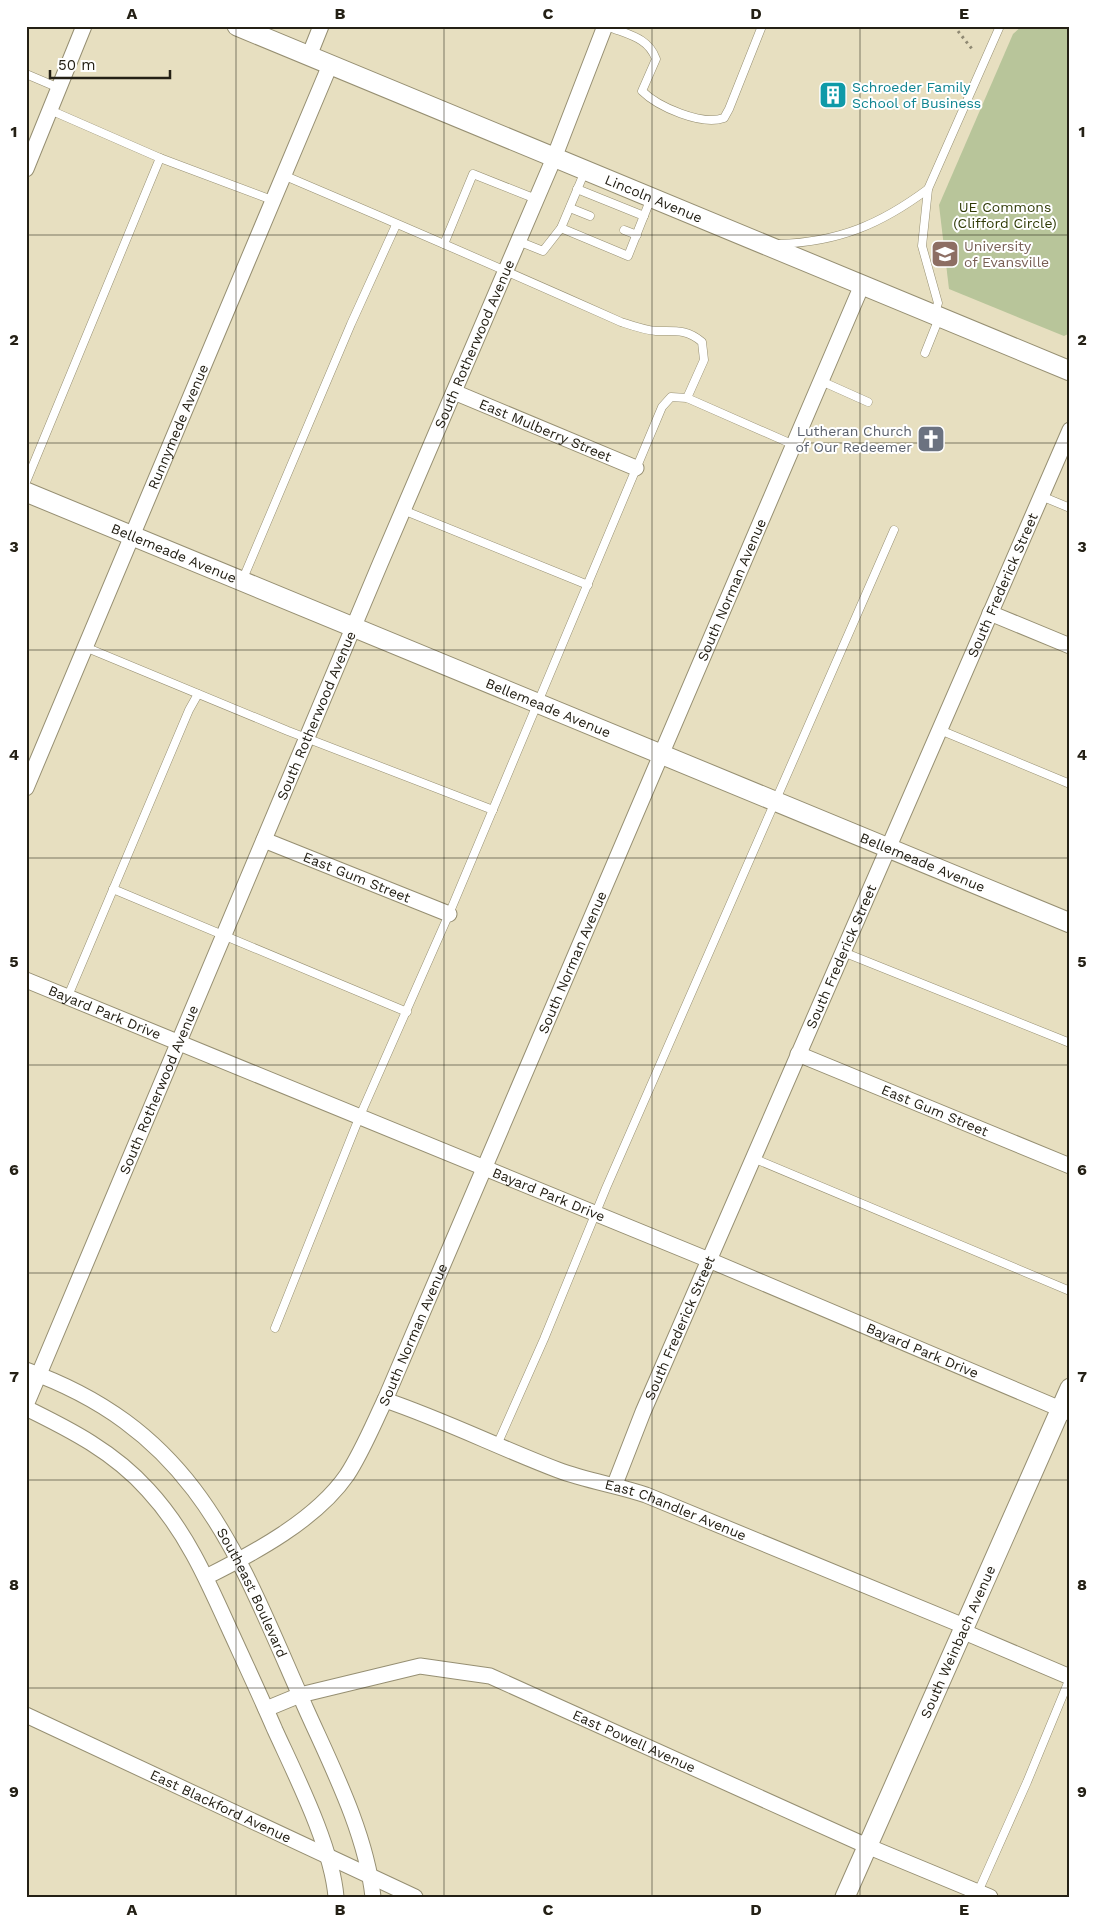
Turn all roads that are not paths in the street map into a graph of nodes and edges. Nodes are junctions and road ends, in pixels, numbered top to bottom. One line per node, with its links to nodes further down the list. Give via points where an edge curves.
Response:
1 (84, 26): 10 (street)
2 (237, 26): 7 (street, Lincoln Avenue)
3 (320, 26): 7 (street)
4 (606, 26): 5 (lane, via 644,41 652,48 656,60 642,92 658,104 715,122 724,118); 13 (street, South Rotherwood Avenue)
5 (762, 26)
6 (1000, 26): 18 (lane)
7 (308, 56): 8 (street, Lincoln Avenue)
8 (330, 65): 13 (street, Lincoln Avenue); 16 (street, Runnymede Avenue)
9 (26, 74): 10 (lane)
10 (59, 88): 11 (street)
11 (50, 110): 12 (lane); 14 (street)
12 (160, 158): 20 (lane); 43 (lane)
13 (554, 158): 15 (street, Lincoln Avenue); 19 (street, South Rotherwood Avenue)
14 (26, 169)
15 (585, 171): 17 (lane); 21 (street, Lincoln Avenue)
16 (283, 175): 20 (street, Runnymede Avenue); 24 (lane)
17 (577, 189): 21 (lane); 22 (lane)
18 (928, 189): 30 (lane, via 904,207 858,230 794,244); 33 (lane, via 922,246 938,303)
19 (536, 199): 28 (street, South Rotherwood Avenue); 29 (lane, via 473,174)
20 (272, 200): 49 (street, Runnymede Avenue)
21 (648, 207): 27 (lane); 30 (street, Lincoln Avenue)
22 (570, 208): 23 (lane); 25 (lane)
23 (590, 216)
24 (396, 225): 29 (lane); 50 (lane)
25 (560, 228): 27 (lane, via 628,256); 28 (lane, via 543,251)
26 (624, 230): 27 (lane)
27 (637, 235)
28 (518, 242): 31 (street, South Rotherwood Avenue)
29 (444, 244): 31 (lane)
30 (764, 245): 32 (street, Lincoln Avenue)
31 (506, 270): 37 (street, South Rotherwood Avenue); 38 (lane, via 640,329 676,330 694,335 702,342 704,360)
32 (862, 285): 33 (street, Lincoln Avenue); 36 (street, South Norman Avenue)
33 (937, 316): 34 (lane); 35 (street, Lincoln Avenue)
34 (925, 353)
35 (1065, 365)
36 (821, 381): 39 (lane); 41 (street, South Norman Avenue)
37 (454, 392): 42 (street, East Mulberry Street); 47 (street, South Rotherwood Avenue)
38 (687, 398): 41 (lane); 42 (lane, via 680,396 667,400)
39 (868, 402)
40 (1070, 430): 45 (street, South Frederick Street)
41 (794, 445): 60 (street, South Norman Avenue)
42 (636, 468): 51 (lane)
43 (26, 482)
44 (26, 492): 49 (street, Bellemeade Avenue)
45 (1041, 496): 46 (lane); 52 (street, South Frederick Street)
46 (1070, 508)
47 (403, 510): 51 (lane); 53 (street, South Rotherwood Avenue)
48 (894, 530): 63 (lane)
49 (133, 536): 50 (street, Bellemeade Avenue); 55 (street, Runnymede Avenue)
50 (242, 581): 53 (street, Bellemeade Avenue)
51 (588, 584): 57 (lane)
52 (990, 613): 54 (street); 58 (street, South Frederick Street)
53 (354, 628): 57 (street, Bellemeade Avenue); 59 (street, South Rotherwood Avenue)
54 (1070, 646)
55 (85, 647): 56 (lane); 62 (street, Runnymede Avenue)
56 (198, 694): 59 (lane); 67 (lane)
57 (536, 703): 60 (street, Bellemeade Avenue); 64 (lane)
58 (940, 730): 61 (lane); 66 (street, South Frederick Street)
59 (307, 738): 64 (lane); 65 (street, South Rotherwood Avenue)
60 (660, 754): 63 (street, Bellemeade Avenue); 81 (street, South Norman Avenue)
61 (1070, 784)
62 (26, 788)
63 (776, 802): 66 (street, Bellemeade Avenue); 82 (lane)
64 (493, 810): 68 (lane)
65 (264, 840): 68 (street, East Gum Street); 70 (street, South Rotherwood Avenue)
66 (888, 848): 69 (street, Bellemeade Avenue); 71 (street, South Frederick Street)
67 (113, 889): 70 (lane); 73 (lane)
68 (449, 914): 74 (lane)
69 (1070, 923)
70 (224, 935): 74 (lane); 75 (street, South Rotherwood Avenue)
71 (843, 952): 76 (lane); 77 (street, South Frederick Street)
72 (26, 980): 73 (street, Bayard Park Drive)
73 (68, 996): 75 (street, Bayard Park Drive)
74 (407, 1012): 78 (lane)
75 (178, 1043): 78 (street, Bayard Park Drive); 86 (street, South Rotherwood Avenue)
76 (1070, 1044)
77 (798, 1054): 79 (street, South Frederick Street); 80 (street, East Gum Street)
78 (359, 1118): 81 (street, Bayard Park Drive); 85 (lane)
79 (753, 1158): 83 (street, South Frederick Street); 84 (lane)
80 (1070, 1166)
81 (484, 1169): 82 (street, Bayard Park Drive); 88 (street, South Norman Avenue)
82 (596, 1215): 83 (street, Bayard Park Drive); 91 (lane)
83 (708, 1260): 90 (street, Bayard Park Drive); 92 (street, South Frederick Street)
84 (1070, 1291)
85 (276, 1328)
86 (33, 1372): 89 (street, South Rotherwood Avenue); 93 (street, Southeast Boulevard, via 91,1399 158,1448 208,1507)
87 (1070, 1388): 90 (street, South Weinbach Avenue)
88 (385, 1400): 91 (street, East Chandler Avenue); 93 (street, South Norman Avenue, via 357,1458 335,1490 292,1527)
89 (26, 1407): 94 (street, via 73,1431 133,1474 178,1527)
90 (1065, 1411): 95 (street, South Weinbach Avenue)
91 (497, 1444): 92 (street, East Chandler Avenue, via 586,1480)
92 (615, 1484): 95 (street, East Chandler Avenue)
93 (239, 1561): 94 (street, South Norman Avenue); 97 (street, Southeast Boulevard)
94 (206, 1577): 98 (street)
95 (963, 1629): 96 (street, East Chandler Avenue); 100 (street, South Weinbach Avenue)
96 (1070, 1677): 103 (lane)
97 (300, 1695): 98 (street, East Powell Avenue); 100 (street, East Powell Avenue, via 420,1666 490,1676); 102 (street, Southeast Boulevard, via 346,1802)
98 (266, 1709): 101 (street)
99 (26, 1715): 101 (street, East Blackford Avenue)
100 (868, 1846): 103 (street, East Powell Avenue); 107 (street, South Weinbach Avenue)
101 (326, 1855): 102 (street, East Blackford Avenue); 104 (street)
102 (371, 1876): 105 (street, Southeast Boulevard); 106 (street, East Blackford Avenue)
103 (984, 1894)
104 (336, 1897)
105 (373, 1897)
106 (415, 1897)
107 (845, 1897)

